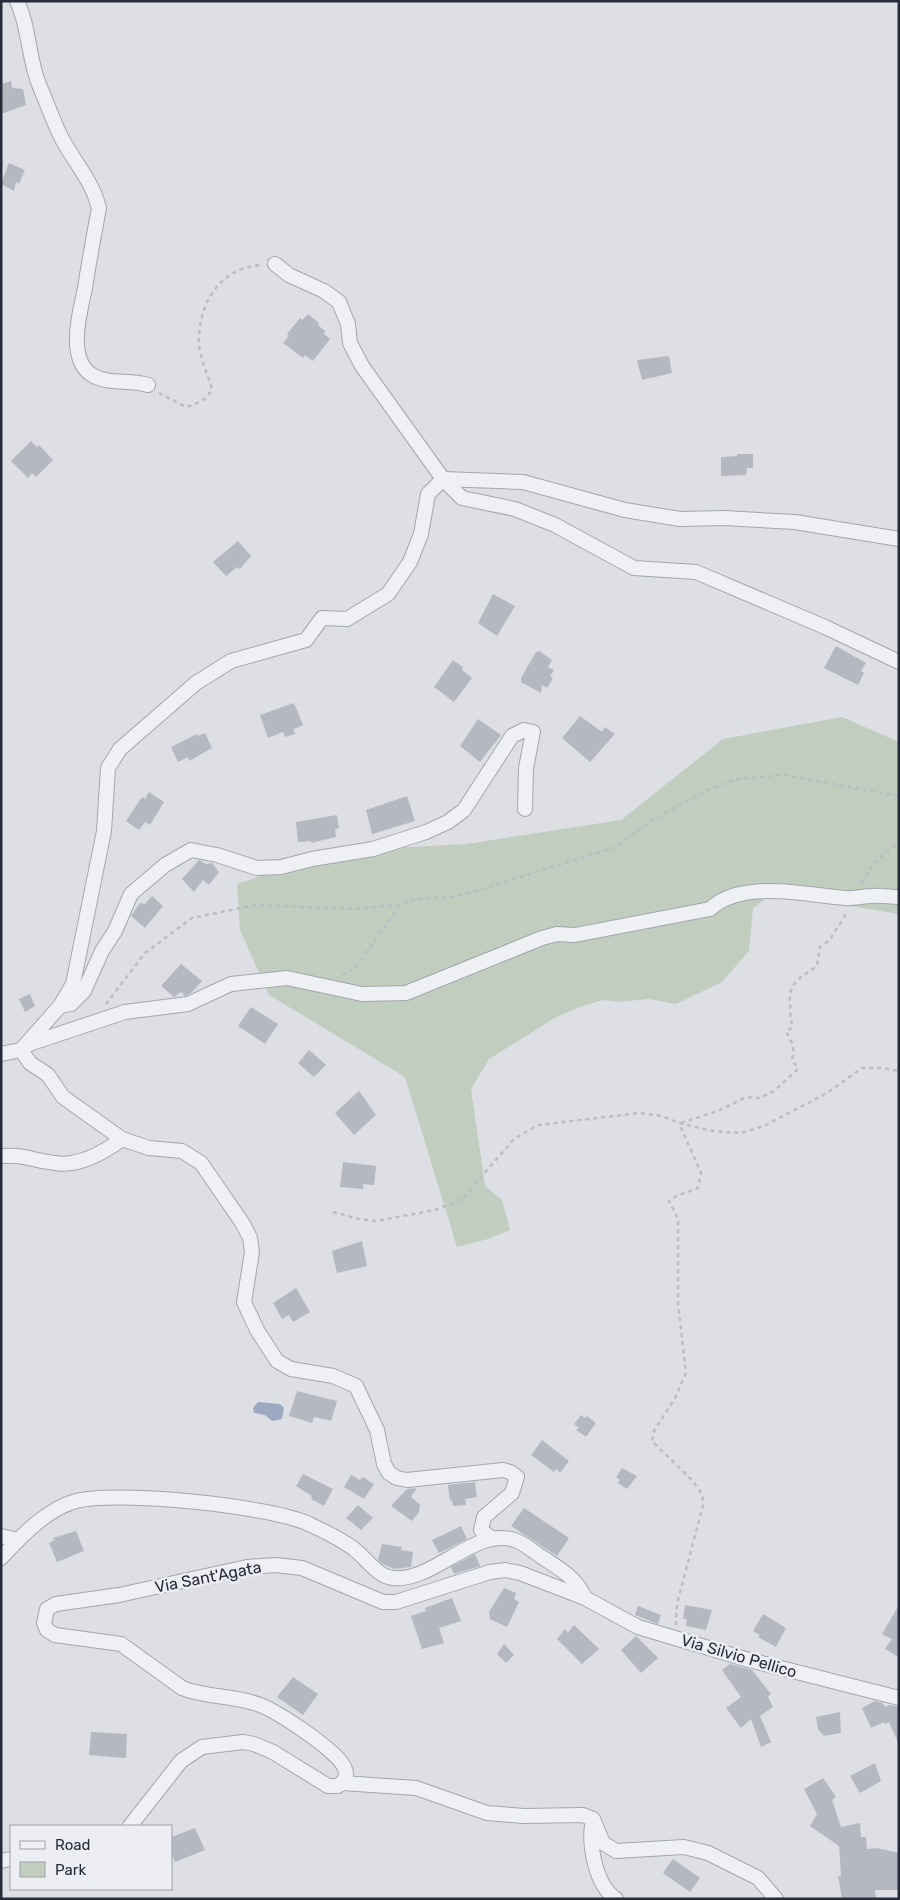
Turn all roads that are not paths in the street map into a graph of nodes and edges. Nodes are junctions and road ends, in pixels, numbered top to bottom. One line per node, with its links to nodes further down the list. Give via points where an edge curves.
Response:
1 (17, 1): 3 (street, via 28,28 39,85 60,135 94,190 99,208 79,320 77,346 80,362 97,378)
2 (275, 264): 4 (street, via 339,302 348,324 350,343 362,366)
3 (148, 385)
4 (443, 479): 5 (street, via 523,482 625,510 680,519 795,522); 6 (street, via 462,498 514,509 555,525 634,568 696,572); 9 (street, via 428,494 421,534 410,562 388,594 347,619 322,618 306,640 231,661 196,683 120,750 108,768 104,831 73,984)
5 (899, 539)
6 (899, 662)
7 (525, 809): 9 (street, via 526,768 533,732 524,730 512,736 464,810 426,832 373,849 281,867 256,868 191,850 165,865 131,894 84,991 71,1004)
8 (899, 897): 10 (street, via 853,898 795,891 746,893 718,902 710,909 542,938 406,993 362,994 287,978 231,984 188,1004 125,1012)
9 (60, 1006): 10 (street)
10 (23, 1047): 11 (street); 12 (street, via 30,1062 48,1076 63,1097)
11 (1, 1054)
12 (122, 1139): 13 (street, via 106,1151 68,1165 23,1155); 15 (street, via 150,1148 182,1151 200,1163 250,1238 252,1252 244,1302 257,1330 276,1361 291,1369 333,1376 356,1386 376,1430 389,1473 407,1480 503,1470 517,1477 512,1492 484,1517 481,1530)
13 (1, 1156)
14 (1, 1536): 16 (street)
15 (492, 1538): 16 (street, via 418,1576 392,1578 354,1549 301,1520 224,1506 101,1497 74,1502); 18 (street, via 516,1540 568,1574 580,1586)
16 (18, 1540): 17 (street)
17 (1, 1558)
18 (585, 1598): 19 (street, Via Silvio Pellico, via 638,1627 749,1660); 20 (street, Via Sant'Agata, via 505,1570 396,1602 384,1602 302,1568 276,1565 247,1567 119,1595 56,1604 45,1614 45,1627 51,1633 121,1644 182,1688 240,1699 278,1713 342,1764 346,1773)
19 (899, 1698)
20 (342, 1782): 21 (street, via 416,1788 487,1813 583,1815); 22 (street, via 328,1786 254,1744 243,1742 202,1747 181,1761)
21 (593, 1819): 23 (street, via 591,1836 599,1874 608,1894); 24 (street, via 603,1843 616,1850 684,1847 708,1853 758,1878)
22 (131, 1825)
23 (616, 1899)
24 (776, 1899)

